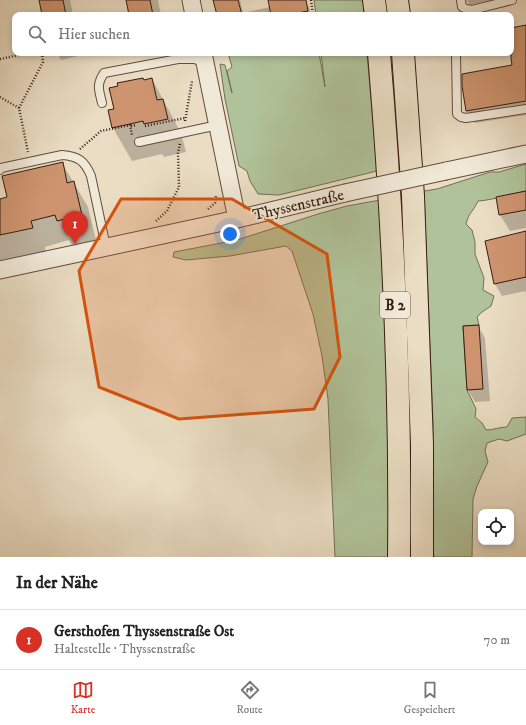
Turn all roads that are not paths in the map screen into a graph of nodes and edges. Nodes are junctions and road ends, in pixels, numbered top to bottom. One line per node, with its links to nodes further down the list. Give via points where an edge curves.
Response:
1 (191, 0): 6 (street)
2 (374, 0): 7 (highway)
3 (397, 0): 8 (highway)
4 (461, 0): 9 (lane)
5 (512, 0): 9 (lane)
6 (193, 12)
7 (376, 12)
8 (399, 12)
9 (466, 12)
10 (379, 56): 23 (highway, B 2, via 394,272)
11 (403, 56): 24 (highway, B 2, via 414,220 422,444)
12 (456, 56): 15 (lane, via 457,114 466,118)
13 (200, 58): 14 (lane, via 178,59 104,73 98,87); 16 (street)
14 (102, 103)
15 (526, 109)
16 (218, 125): 17 (lane); 20 (street)
17 (139, 142)
18 (526, 154): 20 (street, Thyssenstraße, bridge)
19 (0, 170): 21 (lane, via 62,155 81,160 91,176)
20 (237, 219): 21 (street, Thyssenstraße)
21 (106, 247): 22 (street, Thyssenstraße)
22 (0, 270)
23 (399, 557)
24 (422, 557)

